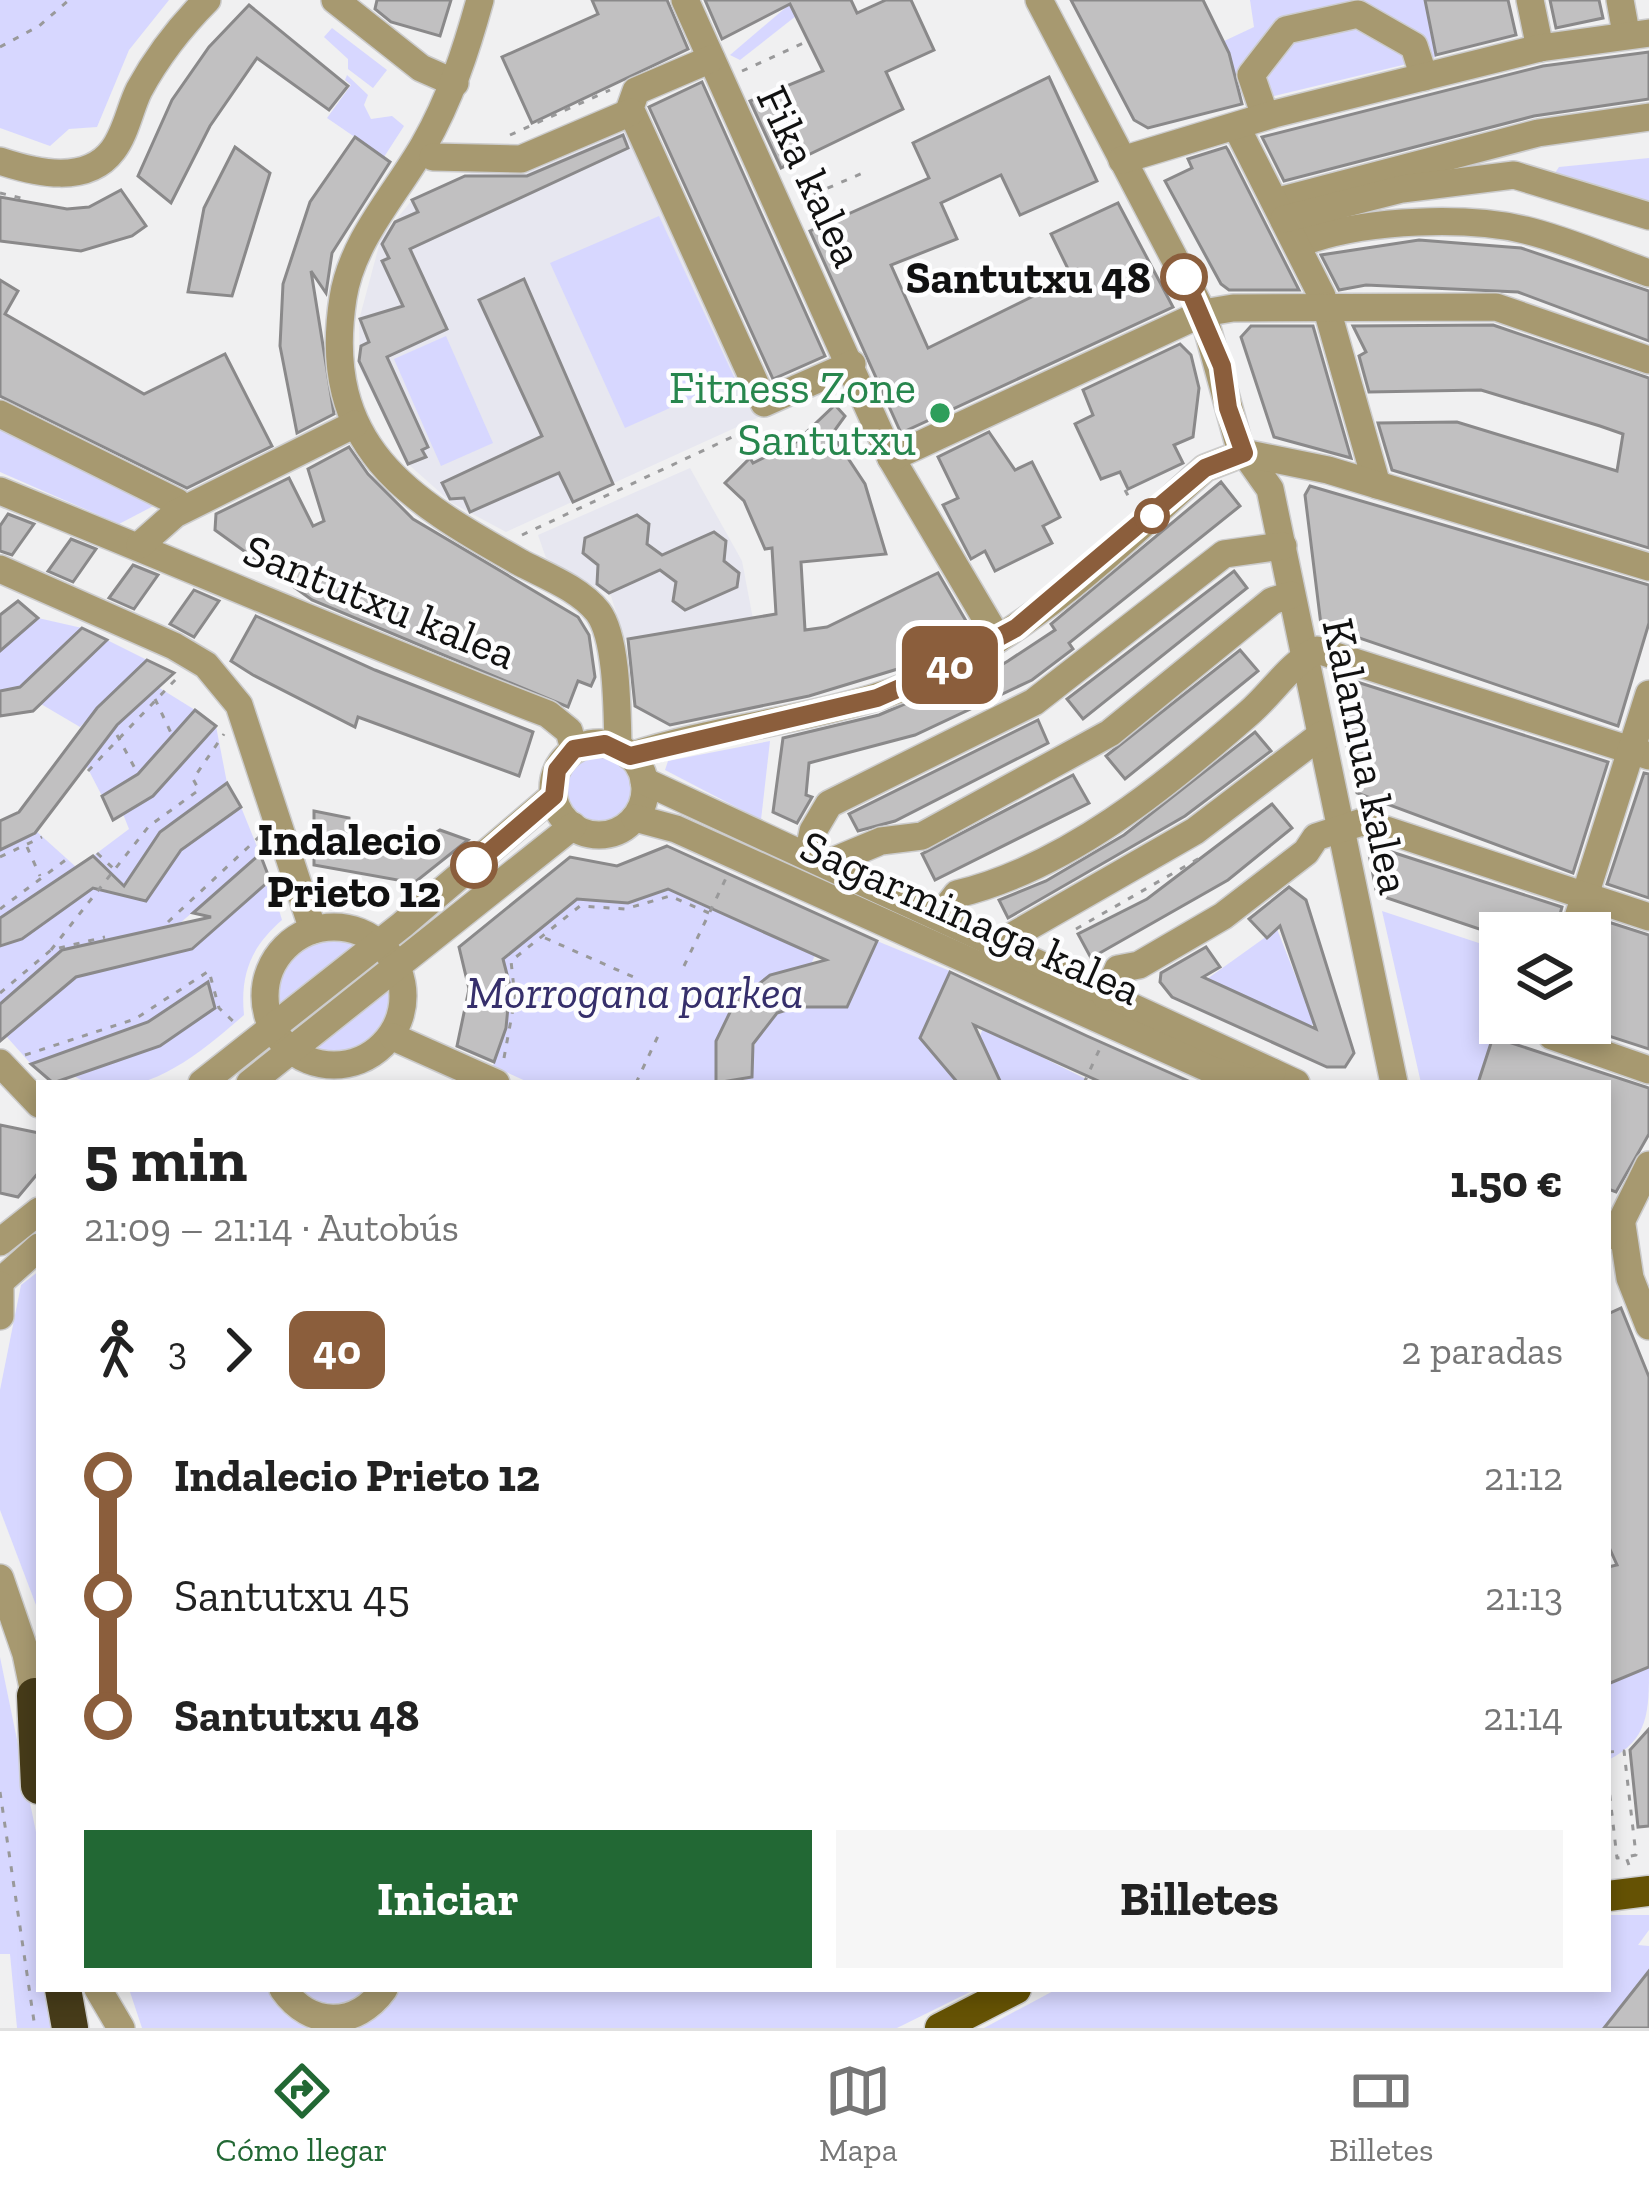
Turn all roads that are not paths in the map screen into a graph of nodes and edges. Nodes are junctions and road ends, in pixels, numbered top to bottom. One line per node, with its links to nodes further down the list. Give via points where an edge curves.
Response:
1 (208, 0): 19 (street, via 173,35 115,149 96,166 48,172)
2 (334, 0): 12 (street, via 421,68)
3 (480, 0): 12 (street)
4 (685, 0): 10 (street, Fika kalea)
5 (1039, 0): 18 (street)
6 (1530, 0): 9 (street)
7 (1620, 0): 8 (street)
8 (1637, 33): 9 (street)
9 (1540, 48): 11 (street)
10 (723, 67): 13 (street, via 636,91); 26 (street, Fika kalea)
11 (1424, 76): 14 (street); 14 (street, via 1414,46 1358,14 1286,29 1251,75)
12 (455, 83): 29 (street, via 345,288 340,366)
13 (631, 112): 17 (street, via 521,159); 26 (street, via 764,403)
14 (1265, 116): 18 (street)
15 (1649, 117): 21 (street, via 1538,133 1286,199)
16 (1240, 134): 21 (street)
17 (434, 157)
18 (1122, 160): 24 (street)
19 (0, 161)
20 (1649, 216): 21 (street, via 1514,175 1402,189)
21 (1290, 218): 22 (street, via 1312,239 1356,224 1526,230); 23 (street)
22 (1649, 273)
23 (1324, 301): 24 (street); 25 (street, via 1496,307); 33 (street)
24 (1203, 313): 27 (street); 31 (street)
25 (1649, 360)
26 (853, 364): 31 (street, Fika kalea)
27 (1224, 382): 30 (street); 32 (street)
28 (0, 414): 35 (street)
29 (355, 424): 36 (street, via 175,514); 47 (street, via 385,469 441,519 598,612)
30 (1244, 453): 32 (street); 33 (street); 37 (street, Kalamua kalea, via 1270,489)
31 (891, 458): 41 (street, Fika kalea)
32 (1209, 465): 41 (street)
33 (1377, 485): 38 (street)
34 (0, 491): 36 (street, Santutxu kalea)
35 (176, 502)
36 (140, 545): 45 (street, Santutxu kalea, via 305,621 548,714 569,731)
37 (1283, 546): 40 (street, Kalamua kalea); 52 (street, via 1224,554 1034,702 829,804)
38 (1649, 567)
39 (0, 569): 57 (street, via 174,646 217,678 243,717)
40 (1281, 598): 42 (street, Kalamua kalea); 52 (street, via 1110,733 922,836)
41 (998, 639): 47 (street, via 877,698)
42 (1292, 667): 44 (street, Kalamua kalea); 46 (street, via 1326,648); 54 (street, via 1189,764 1112,820)
43 (1649, 694): 46 (street)
44 (1321, 735): 51 (street, Kalamua kalea); 58 (street, via 1195,831)
45 (574, 749): 47 (street, via 590,744); 48 (street, via 557,770)
46 (1640, 753): 53 (street)
47 (631, 761): 49 (street); 52 (street, Sagarminaga kalea)
48 (554, 796): 50 (street); 59 (street)
49 (634, 818): 50 (street, via 612,833); 72 (street, Sagarminaga kalea, via 676,829)
50 (573, 826): 60 (street)
51 (1328, 833): 53 (street, via 1362,822); 61 (street, via 1223,916); 73 (street, Kalamua kalea)
52 (826, 855): 54 (street); 61 (street, Sagarminaga kalea)
53 (1584, 893): 55 (street); 56 (street)
54 (953, 898): 58 (street)
55 (1579, 912)
56 (1649, 916)
57 (313, 930): 59 (street, via 348,929); 62 (street, via 279,951 269,968)
58 (1014, 935): 61 (street)
59 (377, 944): 60 (street); 62 (street)
60 (396, 968): 63 (street, via 404,994); 65 (street)
61 (1112, 982): 69 (street, Sagarminaga kalea)
62 (272, 1026): 65 (street); 70 (street)
63 (393, 1037): 65 (street, via 369,1059 351,1063 316,1062); 68 (street)
64 (1585, 1044): 67 (street)
65 (290, 1050): 71 (street)
66 (9, 1060): 74 (street)
67 (1649, 1070)
68 (493, 1079)
69 (1278, 1079)
70 (206, 1080)
71 (254, 1080)
72 (1244, 1080)
73 (1392, 1080)
74 (36, 1100)
75 (1649, 1165): 77 (street)
76 (36, 1213): 78 (street)
77 (1622, 1229): 82 (street)
78 (0, 1242)
79 (36, 1250): 80 (street)
80 (0, 1283): 81 (street)
81 (0, 1316)
82 (1649, 1326)
83 (0, 1578): 84 (street)
84 (36, 1704)
85 (1645, 1888): 86 (main road)
86 (1611, 1895)
87 (64, 1992): 93 (highway)
88 (95, 1992): 94 (street)
89 (96, 1992): 95 (street)
90 (285, 1992): 91 (street, via 301,2014 331,2026 359,2019)
91 (382, 1992)
92 (1010, 1992): 96 (main road)
93 (70, 2028)
94 (103, 2028)
95 (121, 2028)
96 (940, 2028)

